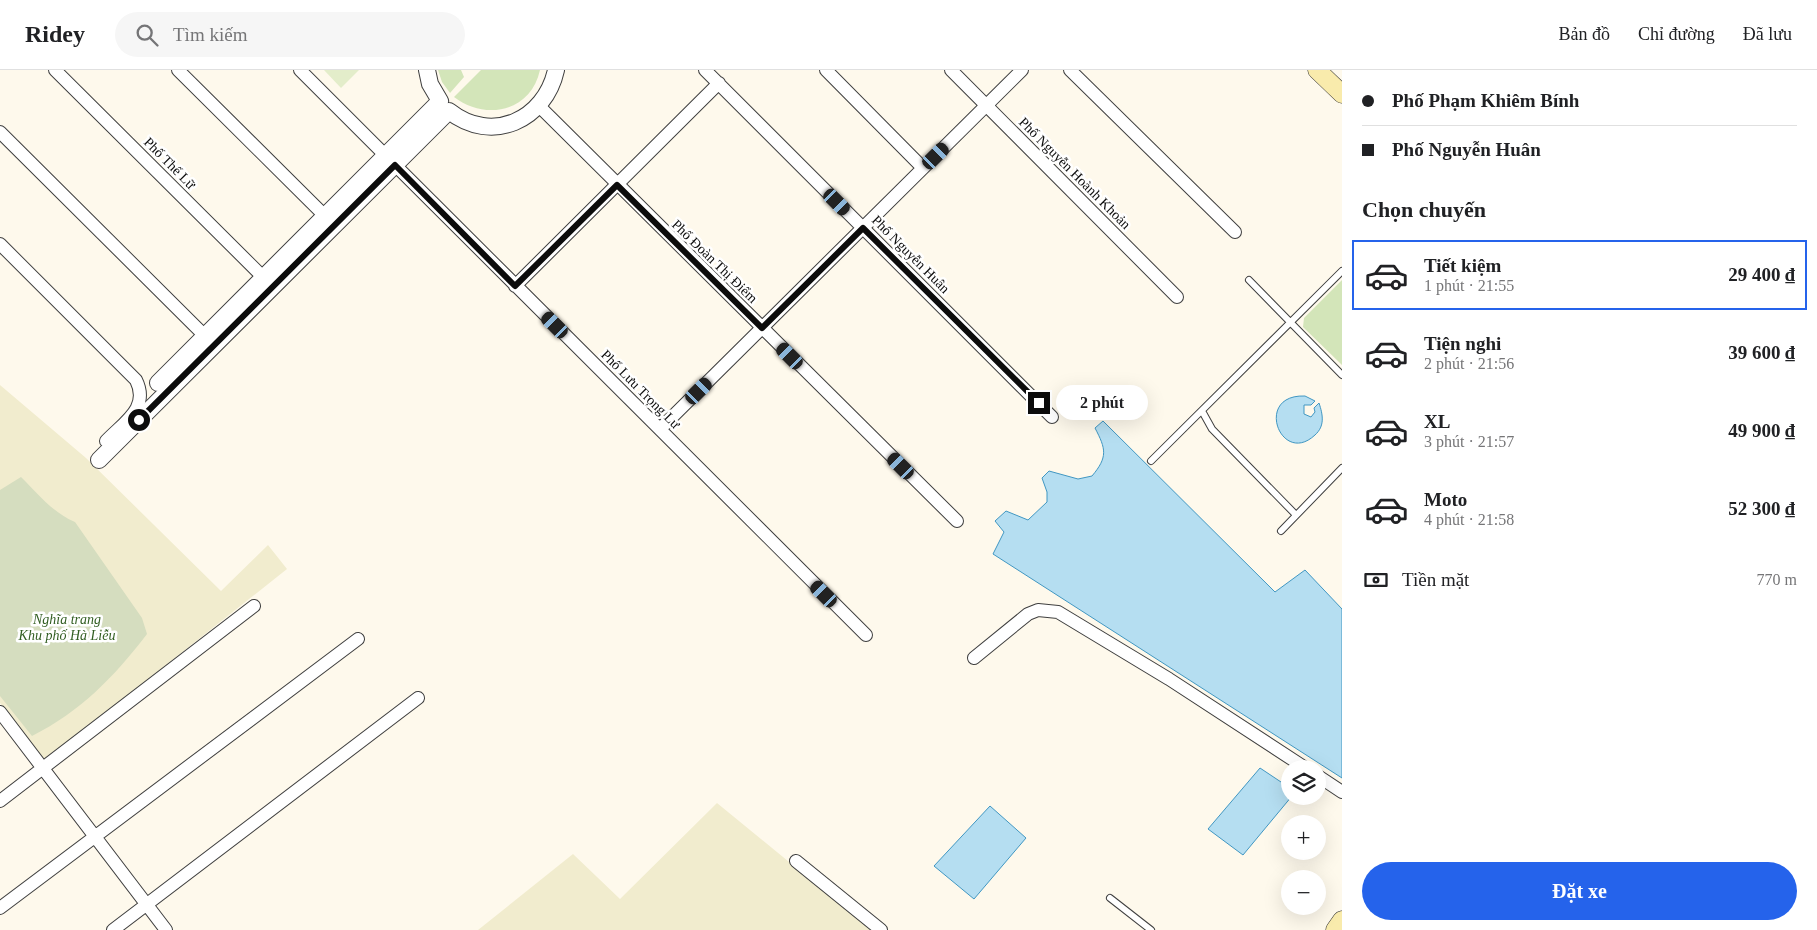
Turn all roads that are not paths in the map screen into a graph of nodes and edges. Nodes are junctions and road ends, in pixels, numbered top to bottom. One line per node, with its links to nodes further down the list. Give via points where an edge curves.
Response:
1 (55, 70): 26 (street, Phố Thế Lữ)
2 (178, 70): 21 (street)
3 (300, 70): 18 (street, Phố Lưu Trọng Lư)
4 (427, 70): 15 (street, via 430,84)
5 (556, 70): 16 (street, via 550,89)
6 (705, 70): 12 (street, Phố Nguyễn Huân)
7 (826, 70): 19 (street)
8 (951, 70): 14 (street, Phố Nguyễn Hoành Khoản)
9 (1022, 70): 14 (street)
10 (1070, 70): 23 (street)
11 (1318, 70): 13 (main road)
12 (719, 83): 20 (street); 22 (street, Phố Nguyễn Huân)
13 (1342, 94)
14 (986, 105): 19 (street); 29 (street, Phố Nguyễn Hoành Khoản)
15 (445, 106): 16 (street, via 470,123 498,126 524,118); 18 (street)
16 (539, 106): 20 (street, Phố Đoàn Thị Điểm)
17 (0, 132): 32 (street)
18 (390, 161): 21 (street); 28 (street, Phố Lưu Trọng Lư); 39 (street)
19 (923, 168): 22 (street)
20 (617, 185): 28 (street); 31 (street, Phố Đoàn Thị Điểm)
21 (326, 216): 26 (street)
22 (863, 228): 31 (street); 36 (street, Phố Nguyễn Huân)
23 (1235, 232)
24 (0, 244): 38 (street, via 136,380 142,396 139,406)
25 (1342, 271): 30 (lane)
26 (264, 278): 32 (street)
27 (1249, 280): 30 (lane)
28 (515, 286): 37 (street, Phố Lưu Trọng Lư)
29 (1177, 297)
30 (1291, 323): 33 (lane); 35 (lane)
31 (762, 328): 37 (street); 43 (street, Phố Đoàn Thị Điểm)
32 (205, 336): 34 (street)
33 (1342, 375)
34 (158, 383)
35 (1202, 411): 40 (lane); 42 (lane, via 1212,429)
36 (1052, 416)
37 (660, 430): 46 (street, Phố Lưu Trọng Lư)
38 (106, 441)
39 (99, 460)
40 (1151, 462)
41 (1342, 468): 42 (lane)
42 (1296, 515): 44 (lane)
43 (957, 521)
44 (1281, 532)
45 (254, 606): 52 (street)
46 (866, 635)
47 (358, 639): 56 (street)
48 (974, 658): 51 (street, via 1028,614 1038,610 1058,612)
49 (418, 698): 59 (street)
50 (0, 712): 52 (street)
51 (1293, 760)
52 (42, 769): 55 (street); 56 (street)
53 (1326, 781): 54 (street)
54 (1342, 792)
55 (0, 802)
56 (94, 837): 59 (street); 60 (street)
57 (796, 861): 64 (street)
58 (1110, 898): 65 (lane)
59 (145, 906): 62 (street); 63 (street)
60 (0, 908)
61 (1342, 920): 66 (main road)
62 (113, 930)
63 (166, 930)
64 (881, 930)
65 (1151, 930)
66 (1335, 930)

